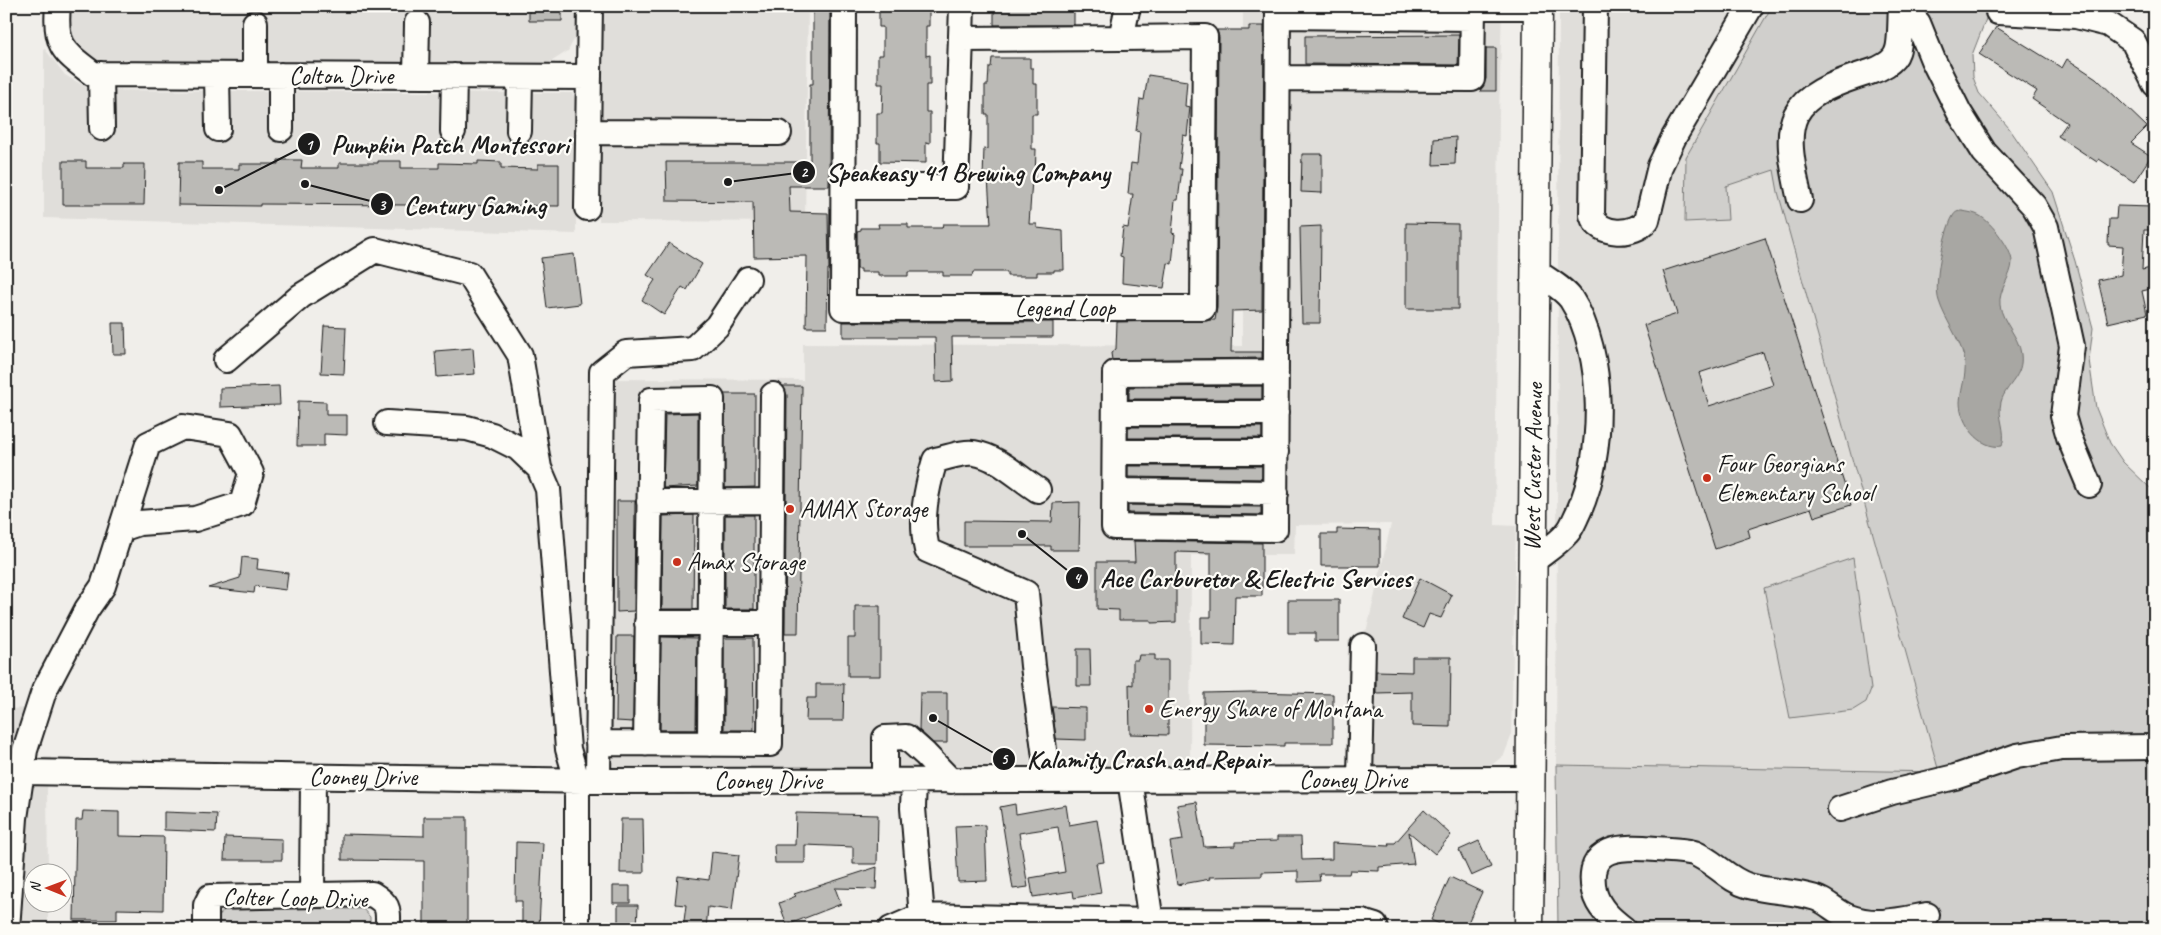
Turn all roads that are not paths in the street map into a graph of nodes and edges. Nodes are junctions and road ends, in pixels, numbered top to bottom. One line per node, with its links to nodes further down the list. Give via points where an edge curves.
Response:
1 (58, 6): 17 (street, via 58,34 67,54)
2 (590, 6): 24 (street)
3 (844, 6): 34 (street, Legend Loop)
4 (962, 6): 16 (street)
5 (1128, 6): 15 (street)
6 (1595, 6): 7 (street, via 1592,215 1596,224 1608,231 1632,231 1647,220 1660,166 1674,137)
7 (1752, 6)
8 (1538, 7): 11 (street); 37 (main road, West Custer Avenue)
9 (1901, 7): 35 (street, via 1897,53 1885,66 1823,89 1800,107 1793,119 1789,136 1790,157); 48 (street, via 1918,23 1959,112 1984,152 2034,206 2046,227 2072,346 2063,416)
10 (1278, 11): 11 (street); 25 (street)
11 (1473, 11): 25 (street, via 1472,79)
12 (1998, 12): 26 (street, via 2076,16 2108,24 2133,41)
13 (255, 23): 19 (street)
14 (417, 23): 21 (street)
15 (1121, 38): 16 (street); 34 (street, Legend Loop, via 1205,37 1203,308 842,308)
16 (962, 39): 34 (street, via 956,187)
17 (97, 74): 18 (street, Colton Drive); 27 (street)
18 (217, 75): 19 (street, Colton Drive); 28 (street)
19 (255, 75): 20 (street, Colton Drive)
20 (281, 75): 21 (street, Colton Drive); 29 (street)
21 (416, 76): 22 (street, Colton Drive)
22 (454, 76): 23 (street, Colton Drive); 30 (street)
23 (520, 77): 24 (street, Colton Drive); 31 (street)
24 (589, 77): 32 (street)
25 (1278, 78): 40 (street)
26 (2155, 84)
27 (102, 128)
28 (218, 129)
29 (281, 130)
30 (453, 131)
31 (519, 131)
32 (588, 132): 33 (street); 36 (street)
33 (779, 133)
34 (844, 187)
35 (1800, 200)
36 (587, 208)
37 (1535, 271): 56 (main road, West Custer Avenue); 56 (street, via 1570,298 1583,324 1598,398 1598,441 1586,495 1568,533)
38 (748, 279): 61 (street, via 717,326 693,349 626,353 602,372)
39 (226, 360): 47 (street, via 301,296 375,250 469,274 520,355)
40 (1276, 372): 42 (street, via 1115,372); 43 (street)
41 (773, 395): 54 (street)
42 (1115, 412): 43 (street); 45 (street)
43 (1276, 413): 46 (street)
44 (387, 423): 47 (street, via 467,428 518,448)
45 (1115, 452): 46 (street); 50 (street)
46 (1276, 452): 51 (street)
47 (539, 468): 71 (street, via 548,489 568,749)
48 (2089, 485)
49 (1038, 490): 69 (street, via 998,460 972,453 935,460 927,488 923,532 927,550 1026,593)
50 (1114, 491): 51 (street); 51 (street, via 1114,527 1276,529)
51 (1276, 492)
52 (649, 502): 53 (street); 53 (street, via 651,400 712,399); 58 (street)
53 (712, 502): 54 (street); 57 (street)
54 (772, 502): 59 (street)
55 (121, 529): 55 (street, via 139,523 195,519 242,504 251,473 230,434 183,427 148,444); 65 (street, via 103,586 87,609 44,691 25,750)
56 (1532, 562): 68 (main road, West Custer Avenue)
57 (711, 622): 58 (street); 59 (street); 63 (street)
58 (647, 623): 62 (street)
59 (771, 623): 63 (street, via 770,744)
60 (1363, 646): 70 (street)
61 (598, 744): 62 (street); 71 (street)
62 (646, 744): 63 (street)
63 (710, 744)
64 (2155, 747): 75 (street, via 2062,748 2017,756)
65 (14, 770): 66 (street, Cooney Drive); 81 (street, via 15,818)
66 (313, 777): 71 (street, Cooney Drive); 76 (street)
67 (1130, 779): 69 (street, Cooney Drive); 70 (street, Cooney Drive); 80 (street)
68 (1530, 779): 70 (street, Cooney Drive); 87 (main road, West Custer Avenue)
69 (1048, 780): 74 (street, Cooney Drive)
70 (1360, 780)
71 (587, 781): 72 (street, Cooney Drive); 84 (street)
72 (885, 781): 73 (street, Cooney Drive); 74 (street, via 885,738 906,737)
73 (914, 781): 74 (street, Cooney Drive); 78 (street, via 913,808)
74 (951, 781)
75 (1840, 809)
76 (312, 895): 82 (street, Colter Loop Drive, via 210,897 206,904); 83 (street, Colter Loop Drive, via 372,894 388,908)
77 (1927, 915): 88 (street, via 1885,923 1870,922 1848,917 1818,899 1733,880 1694,854 1619,847 1600,858 1593,870 1593,882 1596,898 1608,916)
78 (922, 923): 79 (street); 85 (street)
79 (1025, 924): 80 (street)
80 (1151, 925): 86 (street, via 1362,922)
81 (7, 929)
82 (206, 929)
83 (388, 929)
84 (577, 929)
85 (891, 929)
86 (1376, 929)
87 (1529, 929)
88 (1624, 929)

